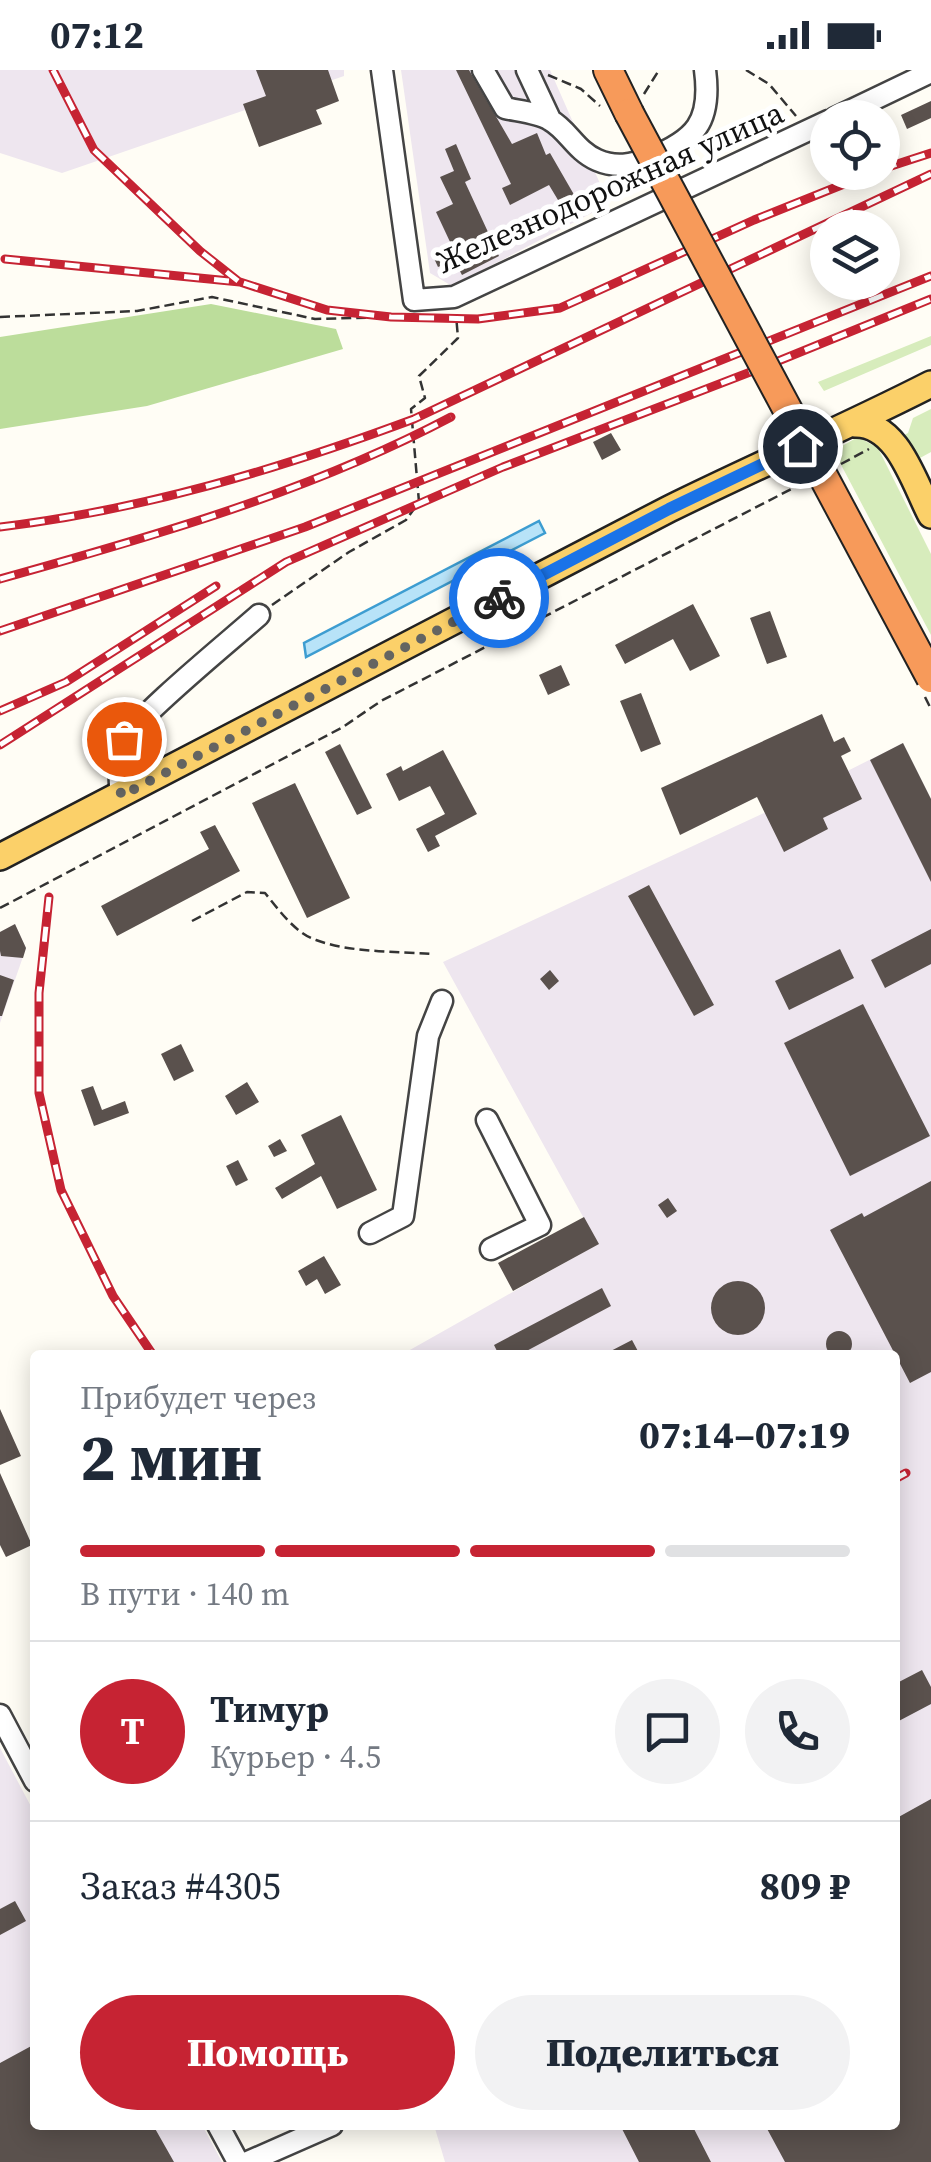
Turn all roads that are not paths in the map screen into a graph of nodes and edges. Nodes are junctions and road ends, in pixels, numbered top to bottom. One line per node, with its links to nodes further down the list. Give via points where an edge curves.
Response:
1 (382, 70): 9 (street, Железнодорожная улица, via 414,300 454,297)
2 (483, 70): 8 (street, via 505,108)
3 (527, 70): 8 (street)
4 (608, 70): 15 (highway, bridge, via 634,108)
5 (705, 70): 8 (street, via 708,89 693,135 638,162 597,160)
6 (931, 72): 7 (street, Железнодорожная улица)
7 (873, 100)
8 (550, 120)
9 (810, 130)
10 (925, 387): 11 (main road); 12 (main road, via 898,415)
11 (854, 424): 12 (main road, via 868,423); 16 (main road, via 669,509)
12 (890, 438): 13 (main road)
13 (931, 515)
14 (259, 615): 16 (street, via 124,739)
15 (931, 678)
16 (121, 796): 17 (main road)
17 (0, 857)
18 (442, 1001): 20 (street, via 428,1036 403,1216)
19 (487, 1120): 21 (street, via 540,1225)
20 (370, 1233)
21 (490, 1249)
22 (0, 1716): 23 (street)
23 (30, 1772)
24 (221, 2130): 26 (street)
25 (321, 2130): 27 (street)
26 (238, 2162)
27 (248, 2162)

